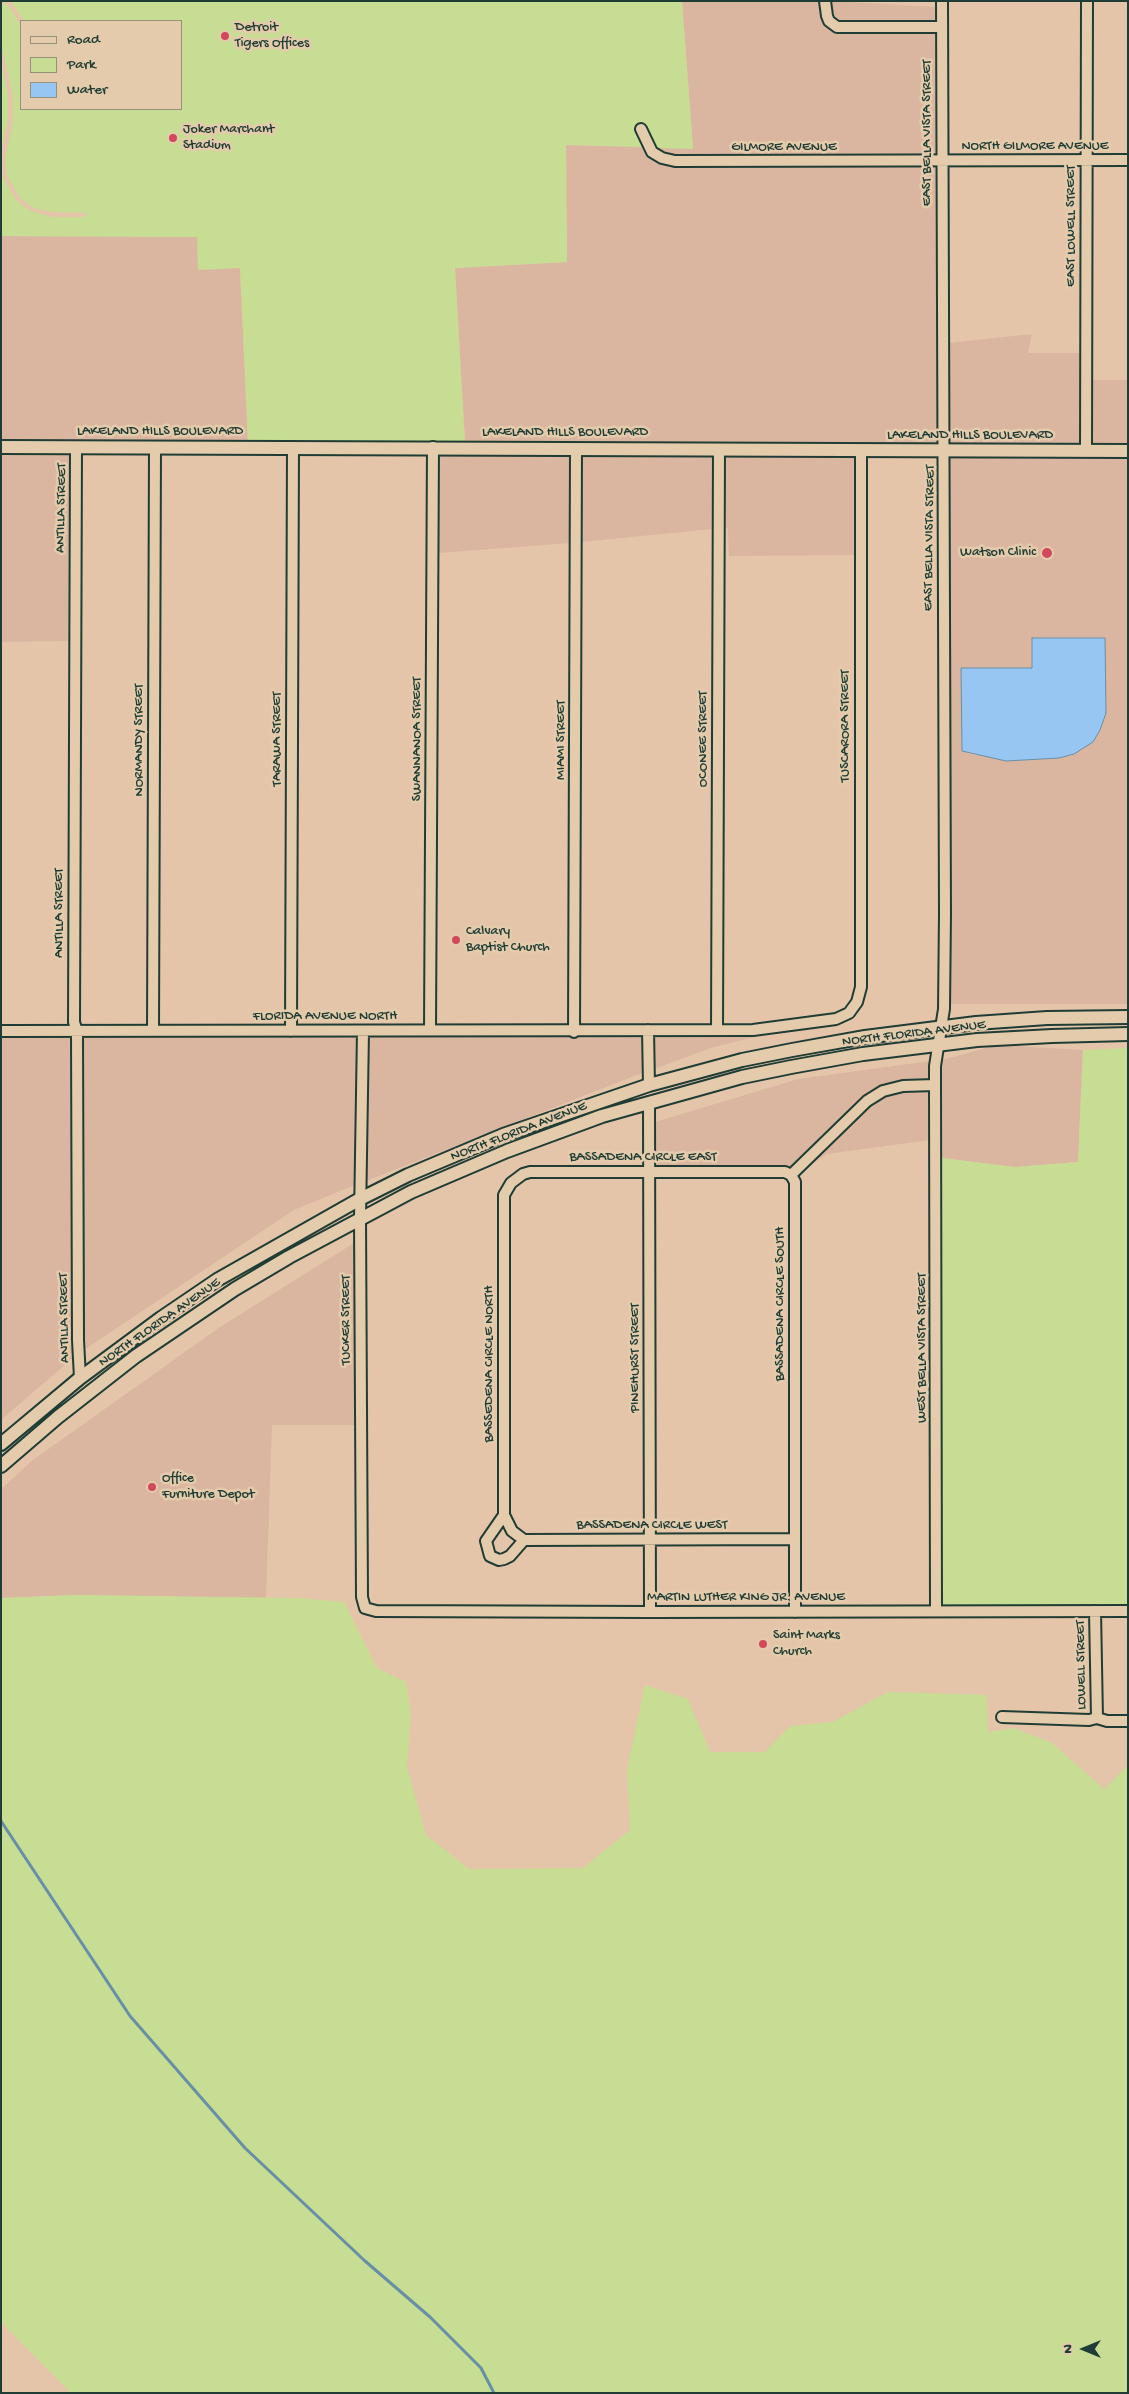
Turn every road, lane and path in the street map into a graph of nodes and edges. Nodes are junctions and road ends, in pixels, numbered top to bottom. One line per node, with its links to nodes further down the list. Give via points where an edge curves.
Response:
1 (825, 1): 4 (street, via 829,21 837,27)
2 (942, 1): 4 (street, EAST BELLA VISTA STREET)
3 (1087, 1): 6 (street, EAST LOWELL STREET)
4 (942, 27): 8 (street, EAST BELLA VISTA STREET)
5 (641, 129): 8 (street, GILMORE AVENUE, via 652,152 675,161)
6 (1086, 160): 7 (street, NORTH GILMORE AVENUE); 8 (street, NORTH GILMORE AVENUE); 18 (street, EAST LOWELL STREET)
7 (1128, 160)
8 (942, 161): 17 (street, EAST BELLA VISTA STREET)
9 (1, 447): 10 (main road, LAKELAND HILLS BOULEVARD)
10 (76, 447): 13 (main road, LAKELAND HILLS BOULEVARD); 29 (street, ANTILLA STREET, via 73,918 74,1022)
11 (293, 447): 12 (main road, LAKELAND HILLS BOULEVARD); 13 (main road, LAKELAND HILLS BOULEVARD); 27 (street, TARAWA STREET)
12 (433, 447): 14 (main road, LAKELAND HILLS BOULEVARD); 22 (street, SWANNANOA STREET)
13 (155, 448): 26 (street, NORMANDY STREET)
14 (576, 449): 15 (main road, LAKELAND HILLS BOULEVARD); 30 (street, MIAMI STREET)
15 (718, 449): 16 (main road, LAKELAND HILLS BOULEVARD); 24 (street, OCONEE STREET)
16 (861, 450): 17 (main road, LAKELAND HILLS BOULEVARD); 24 (street, TUSCARORA STREET, via 861,987 857,1002 849,1012 836,1019 767,1030)
17 (944, 451): 18 (main road, LAKELAND HILLS BOULEVARD); 21 (street, EAST BELLA VISTA STREET, via 945,914 944,1009)
18 (1086, 451): 19 (main road, LAKELAND HILLS BOULEVARD)
19 (1128, 451)
20 (1128, 1017): 21 (main road, NORTH FLORIDA AVENUE, via 1047,1018)
21 (940, 1027): 32 (street, EAST BELLA VISTA STREET); 33 (main road, NORTH FLORIDA AVENUE, via 792,1050)
22 (430, 1030): 28 (street, FLORIDA AVENUE NORTH); 30 (street, FLORIDA AVENUE NORTH)
23 (648, 1030): 24 (street); 30 (street, FLORIDA AVENUE NORTH); 33 (street)
24 (717, 1030)
25 (1, 1031): 29 (street, FLORIDA AVENUE NORTH)
26 (153, 1031): 27 (street, FLORIDA AVENUE NORTH); 29 (street, FLORIDA AVENUE NORTH)
27 (291, 1031): 28 (street, FLORIDA AVENUE NORTH)
28 (363, 1031): 39 (street, TUCKER STREET)
29 (77, 1032): 42 (street, ANTILLA STREET)
30 (574, 1032)
31 (1128, 1034): 32 (main road, NORTH FLORIDA AVENUE)
32 (938, 1044): 34 (street, WEST BELLA VISTA STREET); 35 (main road, NORTH FLORIDA AVENUE, via 863,1054 742,1077)
33 (649, 1085): 39 (main road, NORTH FLORIDA AVENUE, via 503,1135)
34 (935, 1085): 37 (street, via 904,1086 883,1091); 51 (street, WEST BELLA VISTA STREET)
35 (649, 1103): 36 (street, PINEHURST STREET); 40 (main road, NORTH FLORIDA AVENUE, via 602,1116 499,1154)
36 (650, 1172): 37 (street, BASSADENA CIRCLE EAST, via 785,1172); 38 (street, BASSADENA CIRCLE EAST, via 530,1172 514,1179); 49 (street, PINEHURST STREET)
37 (791, 1175): 47 (street, BASSADENA CIRCLE SOUTH, via 795,1182)
38 (505, 1194): 46 (street, BASSEDENA CIRCLE NORTH)
39 (360, 1199): 40 (street, TUCKER STREET); 41 (main road, NORTH FLORIDA AVENUE, via 217,1280)
40 (360, 1218): 43 (main road, NORTH FLORIDA AVENUE, via 276,1264 179,1326 84,1396); 50 (street, TUCKER STREET, via 362,1588)
41 (136, 1337): 42 (main road, NORTH FLORIDA AVENUE); 43 (main road, via 133,1348 41,1422)
42 (80, 1378): 44 (main road, NORTH FLORIDA AVENUE)
43 (28, 1443): 45 (main road, NORTH FLORIDA AVENUE)
44 (1, 1444)
45 (1, 1466)
46 (504, 1515): 48 (street, BASSEDENA CIRCLE NORTH, via 512,1532); 48 (street, via 486,1541 490,1556 504,1559)
47 (795, 1539): 49 (street, BASSADENA CIRCLE WEST); 55 (street, BASSADENA CIRCLE SOUTH)
48 (524, 1540): 49 (street, BASSADENA CIRCLE WEST)
49 (650, 1540): 54 (street, PINEHURST STREET)
50 (365, 1608): 54 (street, MARTIN LUTHER KING JR. AVENUE, via 376,1611)
51 (936, 1611): 52 (street, MARTIN LUTHER KING JR. AVENUE); 55 (street, MARTIN LUTHER KING JR. AVENUE)
52 (1095, 1611): 53 (street, MARTIN LUTHER KING JR. AVENUE); 57 (street, LOWELL STREET)
53 (1128, 1611)
54 (650, 1612): 55 (street, MARTIN LUTHER KING JR. AVENUE)
55 (795, 1612)
56 (1002, 1717): 57 (street)
57 (1097, 1718): 58 (street)
58 (1128, 1721)

